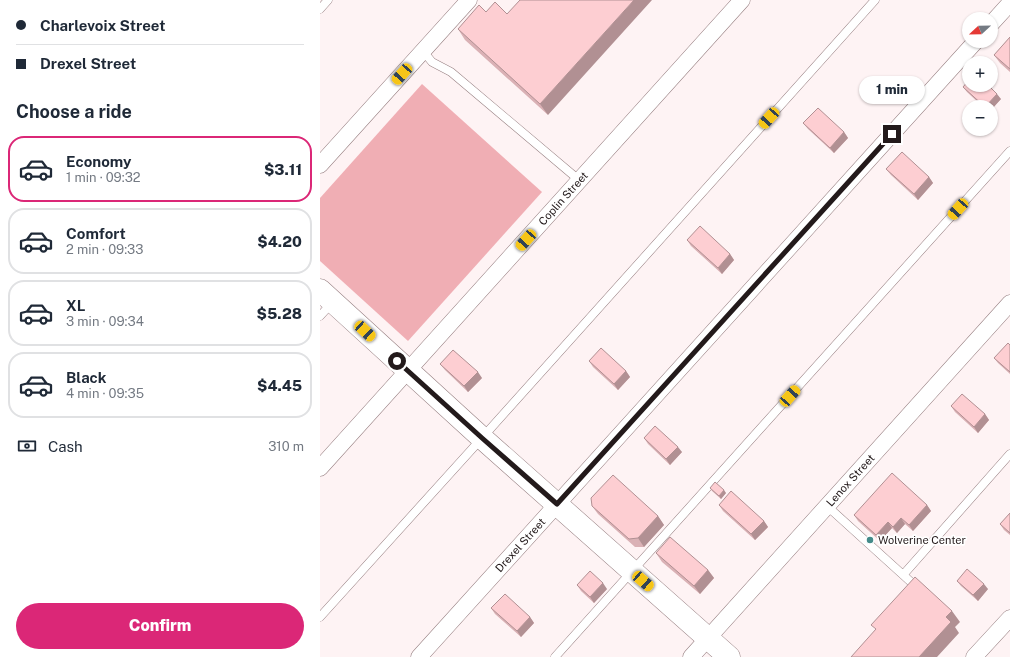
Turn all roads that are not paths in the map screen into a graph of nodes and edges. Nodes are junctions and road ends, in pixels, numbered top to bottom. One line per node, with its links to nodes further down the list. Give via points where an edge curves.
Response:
1 (328, 0): 6 (lane)
2 (469, 0): 9 (street)
3 (742, 0): 12 (street, Coplin Street)
4 (875, 0): 16 (lane)
5 (1010, 3): 7 (street)
6 (320, 9)
7 (998, 16)
8 (970, 48): 19 (street, Drexel Street)
9 (423, 51): 11 (street); 12 (lane, via 432,62 451,72)
10 (1010, 151): 21 (lane)
11 (320, 165)
12 (579, 180): 15 (street, Coplin Street)
13 (324, 303): 15 (street)
14 (1010, 303): 20 (street, Lenox Street)
15 (408, 371): 16 (street); 18 (street, Coplin Street)
16 (482, 438): 19 (street); 24 (lane)
17 (1010, 454): 22 (lane)
18 (320, 468)
19 (557, 504): 21 (street); 27 (street, Drexel Street)
20 (827, 506): 22 (lane, via 862,543); 26 (street, Lenox Street)
21 (632, 571): 26 (street); 28 (lane)
22 (903, 575): 23 (lane)
23 (912, 583)
24 (320, 617)
25 (1010, 618): 31 (street)
26 (708, 638): 29 (street, Lenox Street); 30 (street)
27 (419, 657)
28 (554, 657)
29 (691, 657)
30 (729, 657)
31 (974, 657)

